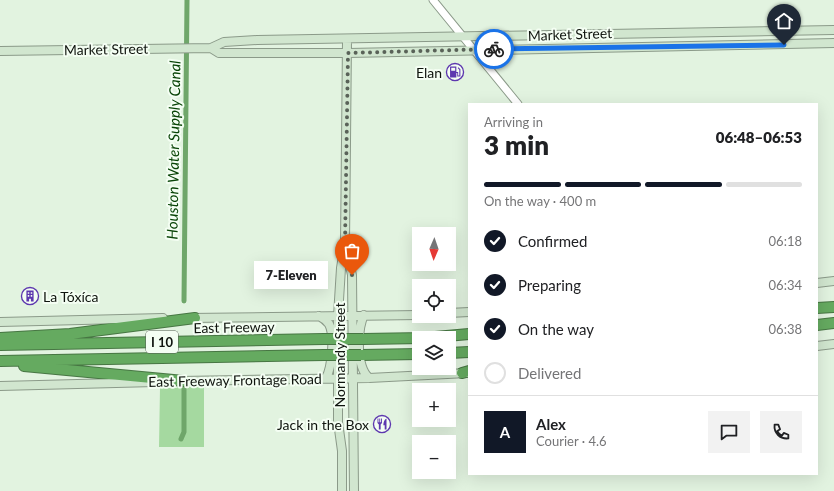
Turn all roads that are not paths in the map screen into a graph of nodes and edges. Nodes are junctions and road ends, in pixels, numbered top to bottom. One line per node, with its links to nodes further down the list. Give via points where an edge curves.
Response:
1 (433, 0): 3 (street)
2 (834, 30): 3 (main road, Market Street)
3 (463, 36): 4 (main road, Market Street); 7 (street)
4 (348, 40): 6 (main road, Market Street, via 257,40 224,42); 9 (main road, Normandy Street)
5 (834, 43): 7 (main road, Market Street)
6 (211, 48): 8 (main road, Market Street); 9 (main road, Market Street, via 219,53)
7 (473, 50): 9 (main road, Market Street); 10 (street)
8 (0, 51)
9 (348, 53): 11 (main road, Normandy Street)
10 (517, 103)
11 (345, 243): 20 (main road, Normandy Street, via 340,268); 21 (main road, Normandy Street, via 352,275)
12 (834, 281): 13 (main road)
13 (818, 283)
14 (834, 307): 15 (highway)
15 (818, 308)
16 (468, 312): 17 (main road)
17 (456, 313)
18 (412, 315): 22 (main road)
19 (319, 316): 20 (main road); 23 (main road); 38 (main road, via 326,320 330,329 331,363)
20 (338, 316): 21 (main road); 37 (main road, Normandy Street)
21 (352, 316): 22 (main road); 39 (main road, Normandy Street)
22 (364, 316): 40 (main road, via 359,328 361,364)
23 (195, 318): 24 (main road); 28 (highway, via 70,334)
24 (1, 322)
25 (834, 323): 26 (highway)
26 (818, 325)
27 (468, 334): 30 (highway, East Freeway / I 10, bridge, via 424,338)
28 (0, 338)
29 (834, 344): 31 (main road)
30 (0, 345)
31 (818, 346)
32 (468, 352): 33 (highway)
33 (456, 353)
34 (412, 354): 35 (highway, I 10, bridge)
35 (0, 362): 41 (highway)
36 (467, 372): 40 (main road, East Freeway Frontage Road)
37 (338, 377): 38 (main road, East Freeway Frontage Road); 39 (main road, East Freeway Frontage Road); 43 (main road, Normandy Street)
38 (326, 378): 41 (main road, East Freeway Frontage Road)
39 (352, 378): 40 (main road, East Freeway Frontage Road); 44 (main road, Normandy Street)
40 (369, 378)
41 (184, 381): 42 (main road, East Freeway Frontage Road)
42 (0, 386)
43 (342, 491)
44 (354, 491)

